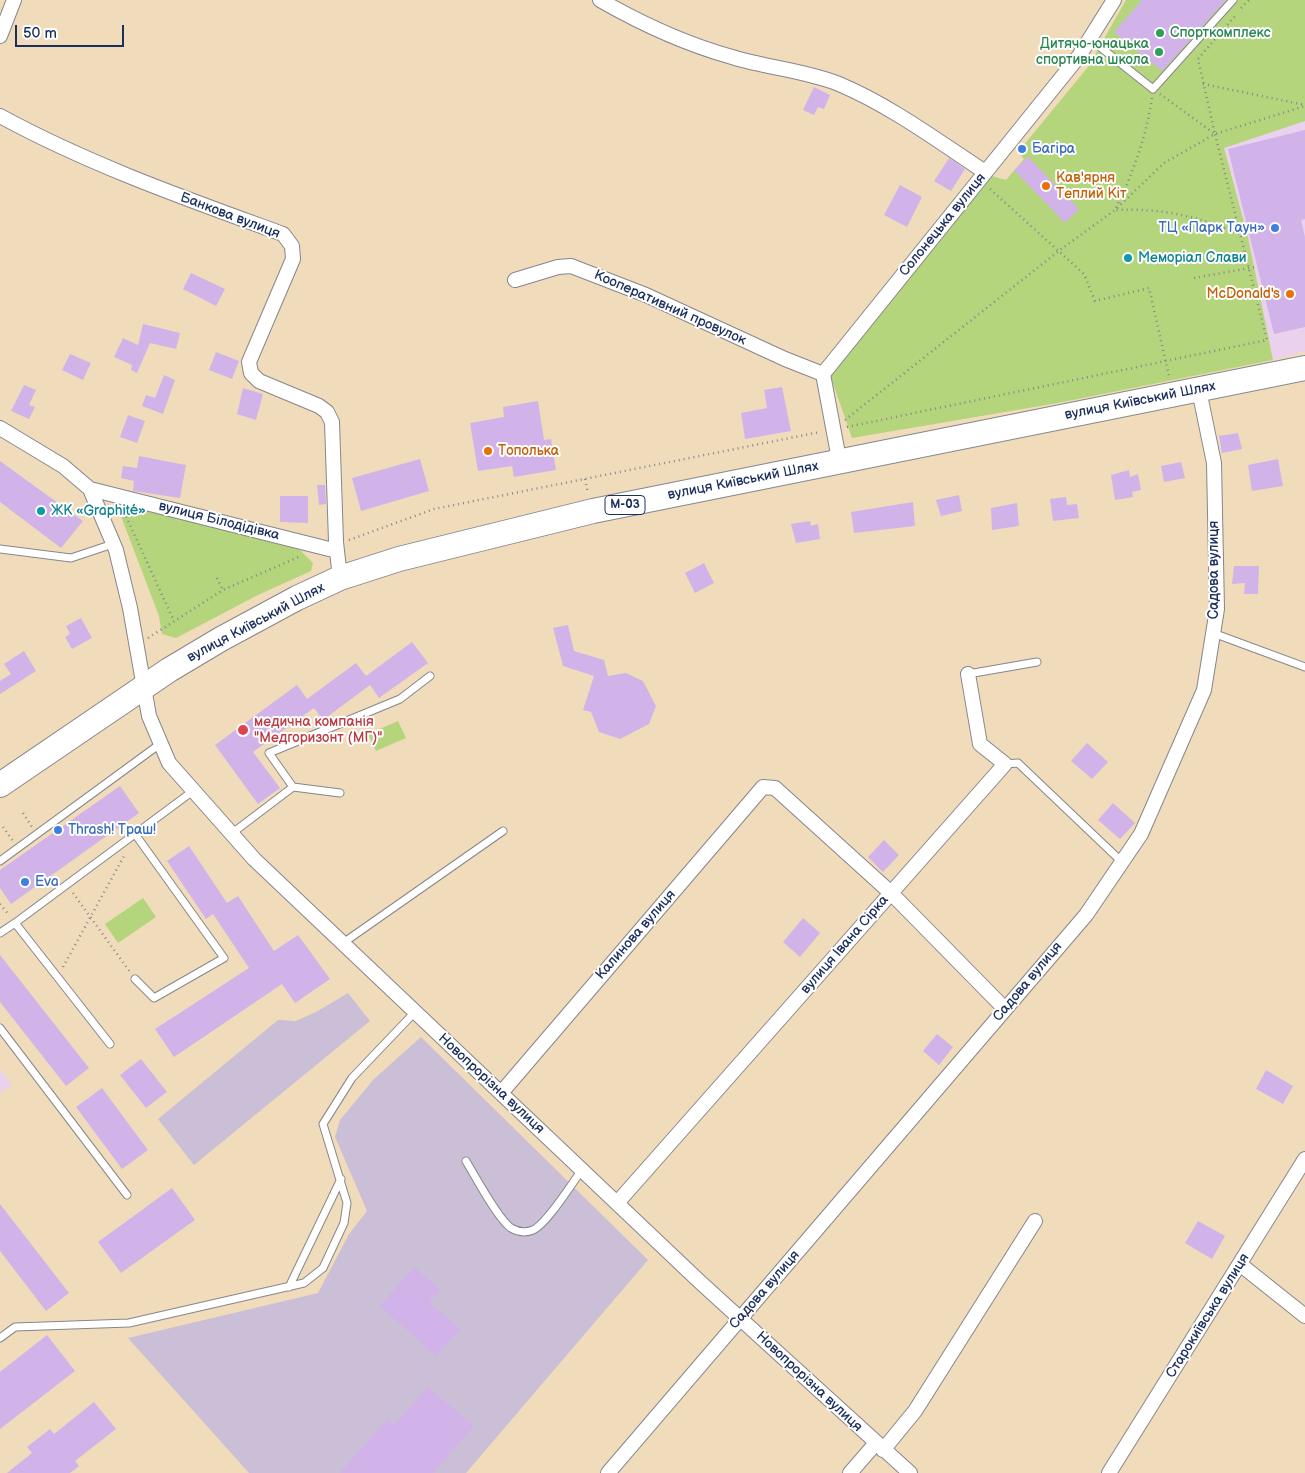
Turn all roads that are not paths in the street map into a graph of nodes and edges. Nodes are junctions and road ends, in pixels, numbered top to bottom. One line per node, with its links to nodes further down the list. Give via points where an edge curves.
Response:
1 (14, 0): 5 (street)
2 (600, 0): 8 (street, via 675,38 733,58 795,70 839,84 894,112)
3 (1114, 0): 6 (street, Солонецька вулиця)
4 (1233, 0): 6 (lane, via 1153,89)
5 (0, 36)
6 (1090, 39): 8 (street, Солонецька вулиця)
7 (0, 116): 17 (street, Банкова вулиця, via 85,158 283,234 292,246 292,259 248,362 251,373 260,381 319,406 332,422)
8 (982, 176): 11 (street, Солонецька вулиця)
9 (515, 280): 11 (street, Кооперативний провулок, via 558,266 570,266 646,295)
10 (1305, 368): 12 (highway, вулиця Київський Шлях / М-03)
11 (823, 374): 14 (street, via 838,454)
12 (1199, 390): 14 (highway, вулиця Київський Шлях / М-03); 20 (street, Садова вулиця, via 1214,463 1217,609)
13 (0, 428): 15 (street, вулиця Білодідівка, via 62,466)
14 (834, 463): 19 (highway, вулиця Київський Шлях / М-03, via 521,527 399,558)
15 (90, 489): 16 (street, Новопрорізна вулиця); 17 (street, вулиця Білодідівка)
16 (113, 544): 18 (lane, via 71,558); 25 (street, Новопрорізна вулиця, via 130,608)
17 (332, 547): 19 (street, Банкова вулиця)
18 (0, 549)
19 (340, 578): 25 (highway, вулиця Київський Шлях / М-03, via 221,639)
20 (1213, 633): 22 (lane); 36 (street, Садова вулиця, via 1204,690 1141,834)
21 (1037, 662): 23 (lane)
22 (1305, 667)
23 (968, 674): 27 (street, via 980,744)
24 (430, 676): 29 (lane, via 400,699 269,753)
25 (144, 687): 26 (street, Новопрорізна вулиця, via 148,716); 28 (highway, вулиця Київський Шлях / М-03)
26 (160, 744): 30 (street, Новопрорізна вулиця, via 168,763); 35 (lane)
27 (1005, 764): 36 (lane, via 1018,763); 37 (street, вулиця Івана Сірка)
28 (0, 786)
29 (293, 787): 31 (lane); 34 (lane)
30 (193, 790): 33 (lane); 34 (street, Новопрорізна вулиця)
31 (340, 794)
32 (503, 830): 40 (lane)
33 (135, 834): 38 (lane); 41 (lane, via 224,958 154,998)
34 (231, 834): 40 (street, Новопрорізна вулиця)
35 (0, 862)
36 (1122, 862): 42 (street, Садова вулиця, via 1086,915)
37 (891, 893): 42 (street); 46 (street, Калинова вулиця, via 776,788 763,787); 52 (street, вулиця Івана Сірка)
38 (15, 922): 39 (lane); 45 (lane)
39 (0, 934)
40 (343, 943): 43 (street, Новопрорізна вулиця)
41 (135, 979)
42 (1005, 1009): 57 (street, Садова вулиця)
43 (415, 1012): 46 (street, Новопрорізна вулиця); 50 (lane, via 352,1078 323,1124)
44 (0, 1028): 51 (lane)
45 (110, 1044)
46 (501, 1093): 49 (street, Новопрорізна вулиця)
47 (1305, 1159): 54 (street, Старокиївська вулиця)
48 (466, 1161): 49 (lane, via 511,1228 523,1232 534,1230 543,1222)
49 (582, 1170): 52 (street, Новопрорізна вулиця)
50 (341, 1179): 55 (lane); 55 (lane, via 347,1203 344,1223 323,1268 304,1283)
51 (127, 1195)
52 (617, 1203): 57 (street, Новопрорізна вулиця)
53 (1035, 1221): 59 (street, via 915,1411)
54 (1241, 1265): 56 (street); 63 (street, Старокиївська вулиця)
55 (289, 1287): 58 (lane, via 129,1323 15,1327)
56 (1305, 1316)
57 (740, 1318): 59 (street, Новопрорізна вулиця); 60 (street, Садова вулиця)
58 (0, 1338)
59 (880, 1447): 61 (street); 62 (street, Новопрорізна вулиця)
60 (608, 1473)
61 (850, 1473)
62 (910, 1473)
63 (1109, 1473)

